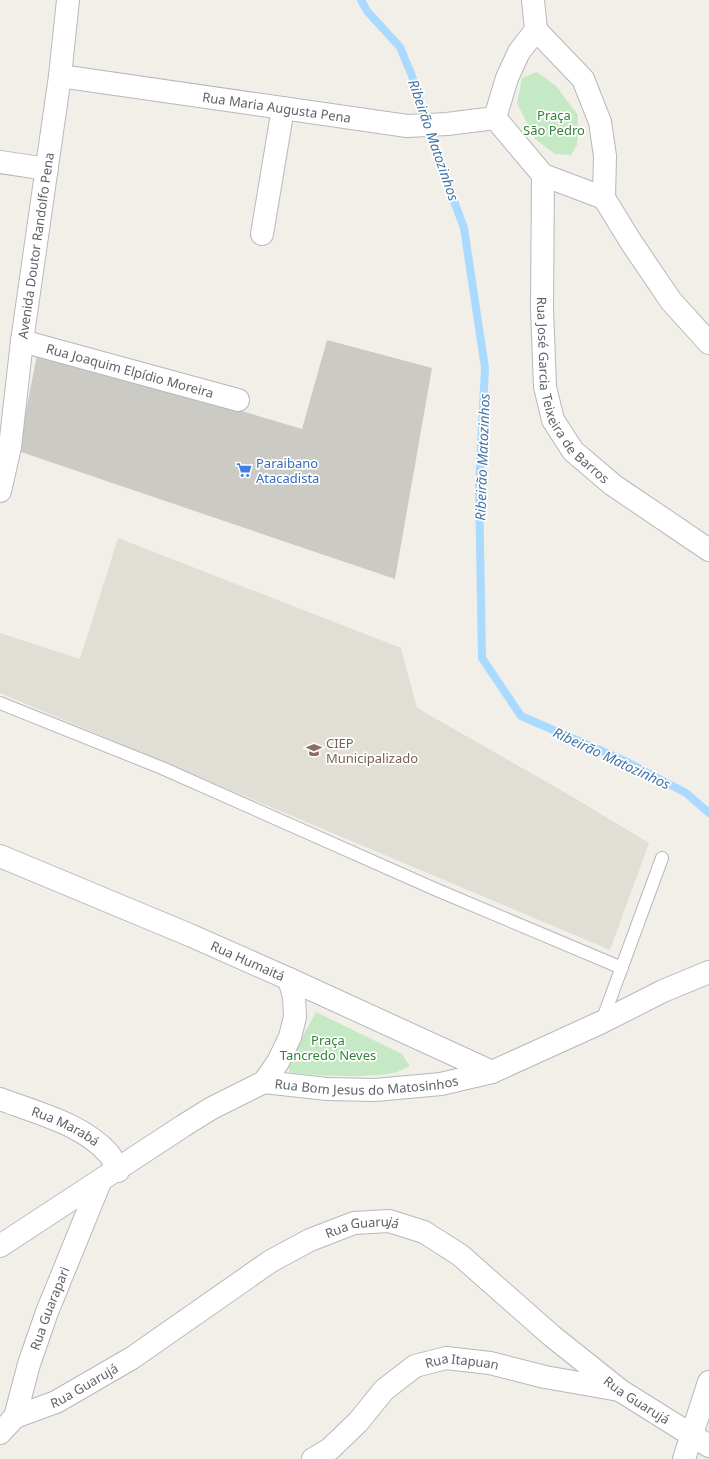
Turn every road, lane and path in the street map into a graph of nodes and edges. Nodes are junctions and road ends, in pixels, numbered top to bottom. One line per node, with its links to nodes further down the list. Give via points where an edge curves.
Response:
1 (68, 0): 4 (street, Avenida Doutor Randolfo Pena)
2 (533, 0): 3 (street)
3 (536, 30): 6 (street, via 519,52 507,78); 10 (street, via 583,79 600,122 605,156)
4 (60, 76): 5 (street, Rua Maria Augusta Pena); 8 (street, Avenida Doutor Randolfo Pena)
5 (283, 108): 6 (street, Rua Maria Augusta Pena, via 407,126); 11 (street)
6 (494, 118): 9 (street)
7 (0, 162): 8 (street)
8 (47, 169): 12 (street, Avenida Doutor Randolfo Pena)
9 (543, 175): 10 (street); 16 (street, Rua José Garcia Teixeira de Barros, via 542,308 545,387 553,420 574,451 613,485)
10 (604, 198): 13 (street, via 630,242 671,301)
11 (262, 234)
12 (22, 341): 14 (street, Rua Joaquim Elpídio Moreira); 15 (street, Avenida Doutor Randolfo Pena, via 10,447)
13 (709, 343)
14 (238, 400)
15 (0, 491)
16 (709, 550)
17 (0, 703): 20 (lane, via 162,768 437,890)
18 (0, 856): 22 (street, Rua Humaitá)
19 (662, 858): 20 (lane)
20 (622, 968): 23 (lane)
21 (709, 972): 23 (street, Rua Bom Jesus do Matosinhos, via 663,991)
22 (289, 979): 24 (street, Rua Humaitá); 25 (street, via 294,997 295,1017 290,1037 278,1062)
23 (602, 1022): 24 (street, Rua Bom Jesus do Matosinhos)
24 (492, 1072): 25 (street, Rua Bom Jesus do Matosinhos, via 441,1084 375,1090 327,1089)
25 (264, 1082): 27 (street, Rua Bom Jesus do Matosinhos, via 212,1108)
26 (0, 1099): 27 (street, Rua Marabá, via 69,1126 95,1140 110,1155)
27 (109, 1176): 28 (street, Rua Bom Jesus do Matosinhos); 31 (street, Rua Guarapari, via 47,1312 29,1364)
28 (0, 1246)
29 (621, 1391): 31 (street, Rua Guarujá, via 552,1336 460,1255 424,1232 389,1221 354,1223 310,1240 271,1261 132,1358 56,1402); 33 (street, Rua Guarujá); 35 (street, Rua Itapuan, via 545,1377 490,1363 446,1358 415,1366 384,1390 358,1422 330,1449)
30 (707, 1394): 33 (street)
31 (15, 1417): 32 (street, Rua Guarapari)
32 (0, 1433)
33 (691, 1434): 34 (street, Rua Guarujá); 36 (street)
34 (709, 1446)
35 (313, 1459)
36 (684, 1459)

